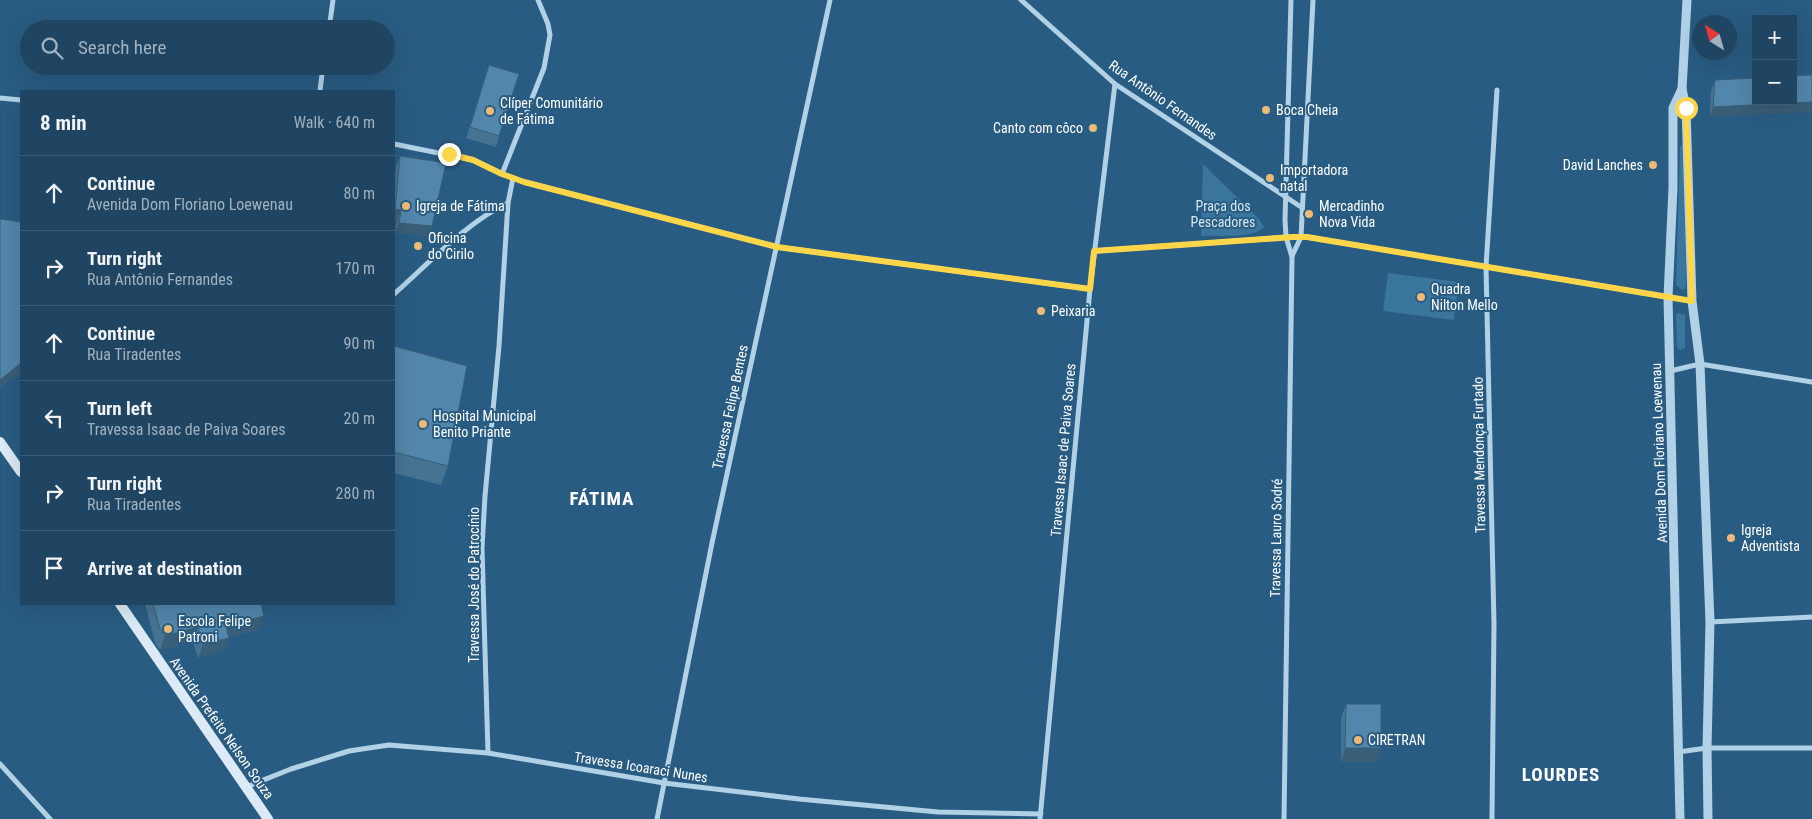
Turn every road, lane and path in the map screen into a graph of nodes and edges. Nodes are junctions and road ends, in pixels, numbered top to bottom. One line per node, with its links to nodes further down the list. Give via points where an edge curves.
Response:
1 (334, 0): 8 (street)
2 (538, 0): 17 (street, via 550,36 544,68)
3 (830, 0): 24 (street, Travessa Felipe Bentes)
4 (1021, 0): 10 (street, Rua Antônio Fernandes)
5 (1291, 0): 19 (street)
6 (1313, 0): 21 (street, Travessa Lauro Sodré)
7 (1687, 0): 11 (street, Avenida Dom Floriano Loewenau)
8 (331, 20)
9 (322, 75): 12 (street)
10 (1115, 84): 19 (street, Rua Antônio Fernandes); 25 (street, Travessa Isaac de Paiva Soares)
11 (1682, 89): 30 (street, Avenida Dom Floriano Loewenau, via 1673,108); 31 (street, Avenida Dom Floriano Loewenau, via 1686,108)
12 (320, 90)
13 (1497, 90): 27 (street, Travessa Mendonça Furtado)
14 (0, 98): 15 (street)
15 (20, 100)
16 (395, 144): 17 (street, via 473,160)
17 (502, 174): 18 (street)
18 (513, 178): 20 (street, Travessa José do Patrocínio); 24 (street)
19 (1286, 198): 21 (street, Rua Antônio Fernandes); 22 (street, via 1285,220)
20 (508, 203): 29 (street, via 490,212 456,239); 43 (street, Travessa José do Patrocínio, via 482,548)
21 (1301, 207): 23 (street, Travessa Lauro Sodré)
22 (1290, 237): 23 (street); 25 (street); 26 (street, Travessa Lauro Sodré)
23 (1301, 237): 26 (street, Travessa Lauro Sodré); 27 (street)
24 (777, 247): 28 (street); 45 (street, Travessa Felipe Bentes, via 712,543)
25 (1094, 251): 28 (street, Travessa Isaac de Paiva Soares)
26 (1292, 257): 51 (street, Travessa Lauro Sodré)
27 (1486, 267): 30 (street); 52 (street, Travessa Mendonça Furtado, via 1494,624)
28 (1090, 289): 47 (street, Travessa Isaac de Paiva Soares)
29 (395, 293)
30 (1668, 297): 31 (street); 33 (street, Avenida Dom Floriano Loewenau)
31 (1692, 301): 32 (street, Avenida Dom Floriano Loewenau)
32 (1700, 364): 33 (street); 34 (street); 39 (street, Avenida Dom Floriano Loewenau)
33 (1670, 371): 42 (street, Avenida Dom Floriano Loewenau)
34 (1812, 382)
35 (0, 442): 36 (main road)
36 (20, 471)
37 (121, 605): 46 (main road, Avenida Prefeito Nelson Souza)
38 (1812, 617): 39 (street)
39 (1710, 622): 40 (street, Avenida Dom Floriano Loewenau)
40 (1707, 748): 41 (street); 42 (street); 54 (street, Avenida Dom Floriano Loewenau)
41 (1812, 748)
42 (1678, 752): 53 (street, Avenida Dom Floriano Loewenau)
43 (488, 753): 45 (street, Travessa Icoaraci Nunes); 46 (street, Travessa Icoaraci Nunes, via 389,746 366,748 291,769)
44 (0, 764): 48 (street)
45 (664, 783): 47 (street, Travessa Icoaraci Nunes, via 938,812); 50 (street, Travessa Felipe Bentes)
46 (246, 787): 49 (main road, Avenida Prefeito Nelson Souza)
47 (1040, 817)
48 (50, 819)
49 (268, 819)
50 (658, 819)
51 (1284, 819)
52 (1492, 819)
53 (1680, 819)
54 (1708, 819)

